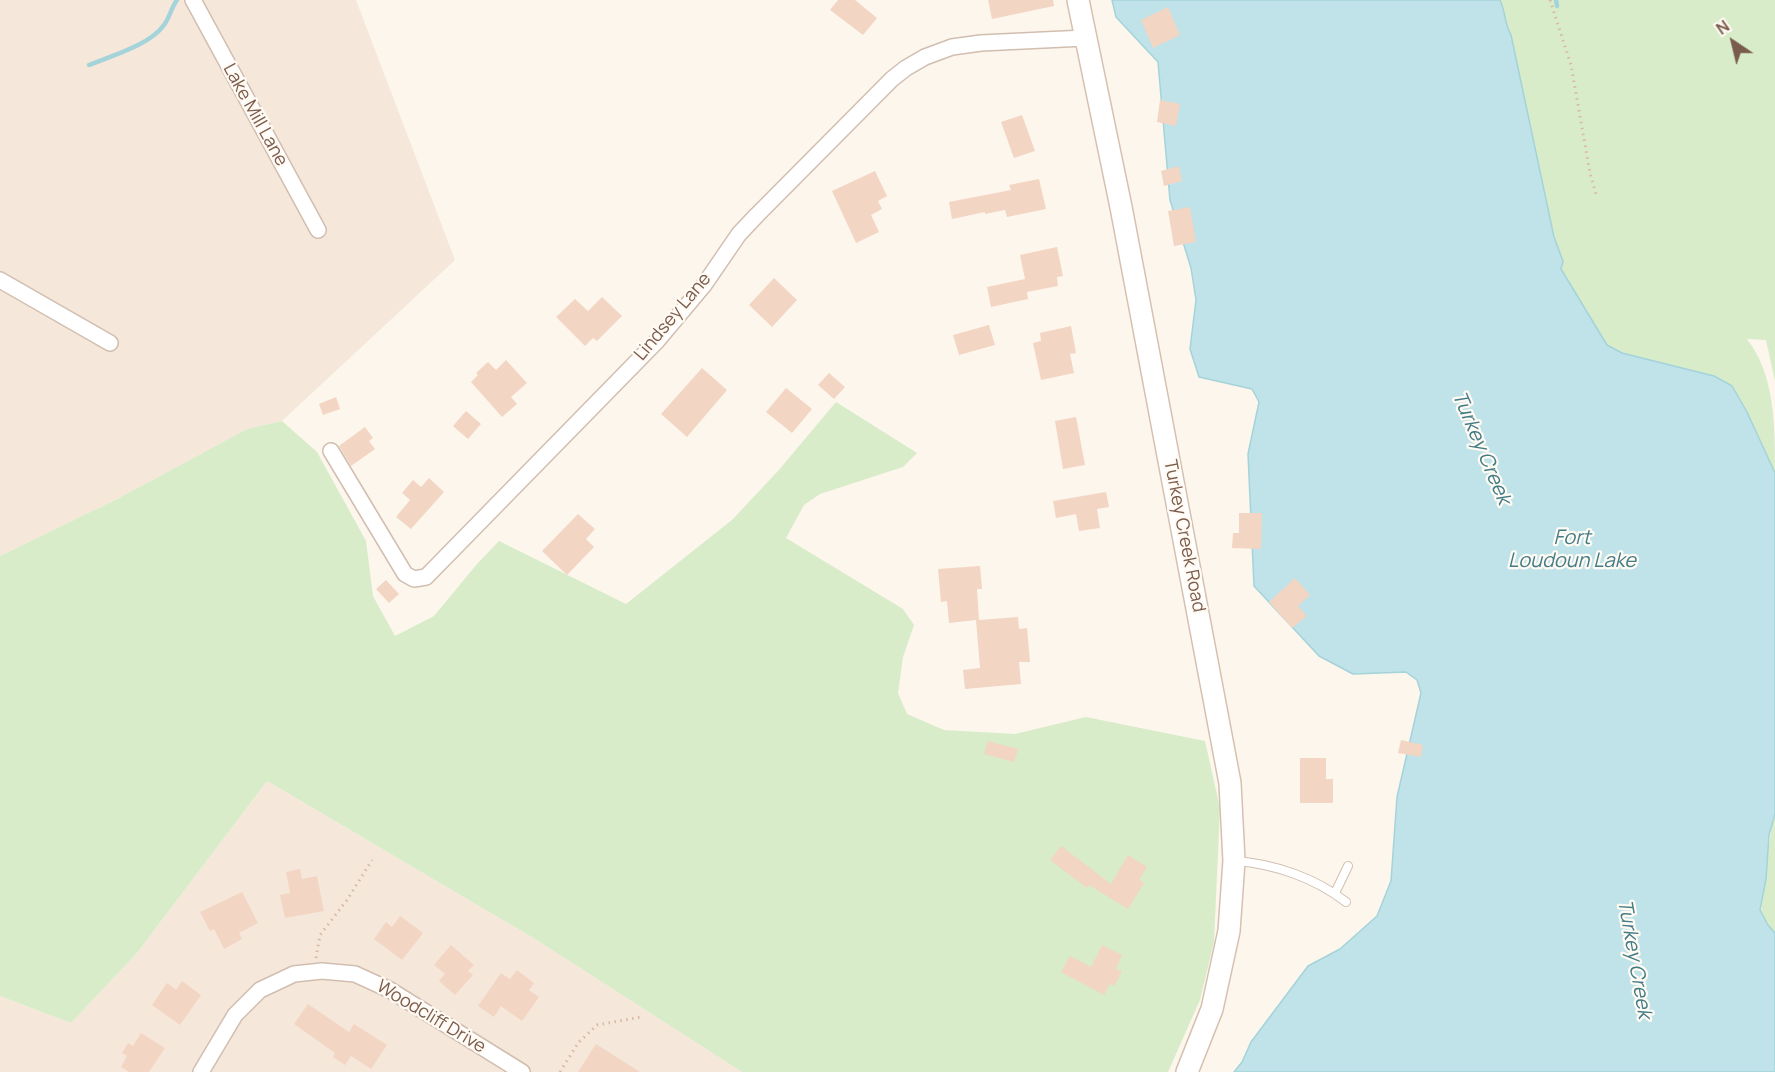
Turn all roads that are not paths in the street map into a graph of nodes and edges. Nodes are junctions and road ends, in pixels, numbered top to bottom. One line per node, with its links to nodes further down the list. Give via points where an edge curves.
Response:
1 (193, 0): 4 (street, Lake Mill Lane)
2 (1078, 0): 3 (street, Turkey Creek Road)
3 (1085, 38): 7 (street, Lindsey Lane, via 952,47 924,57 899,73 739,234 704,285 657,341 426,577 414,579 405,574); 8 (street, Turkey Creek Road, via 1230,783)
4 (318, 230)
5 (0, 280): 6 (street)
6 (110, 343)
7 (331, 451)
8 (1234, 861): 10 (lane, via 1271,866); 14 (street, Turkey Creek Road, via 1229,931 1212,1009)
9 (1348, 866): 10 (lane)
10 (1335, 893): 11 (lane)
11 (1346, 902)
12 (201, 1072): 13 (street, Woodcliff Drive, via 235,1015 260,990 294,974 316,972 355,974 390,990)
13 (522, 1072)
14 (1187, 1072)

